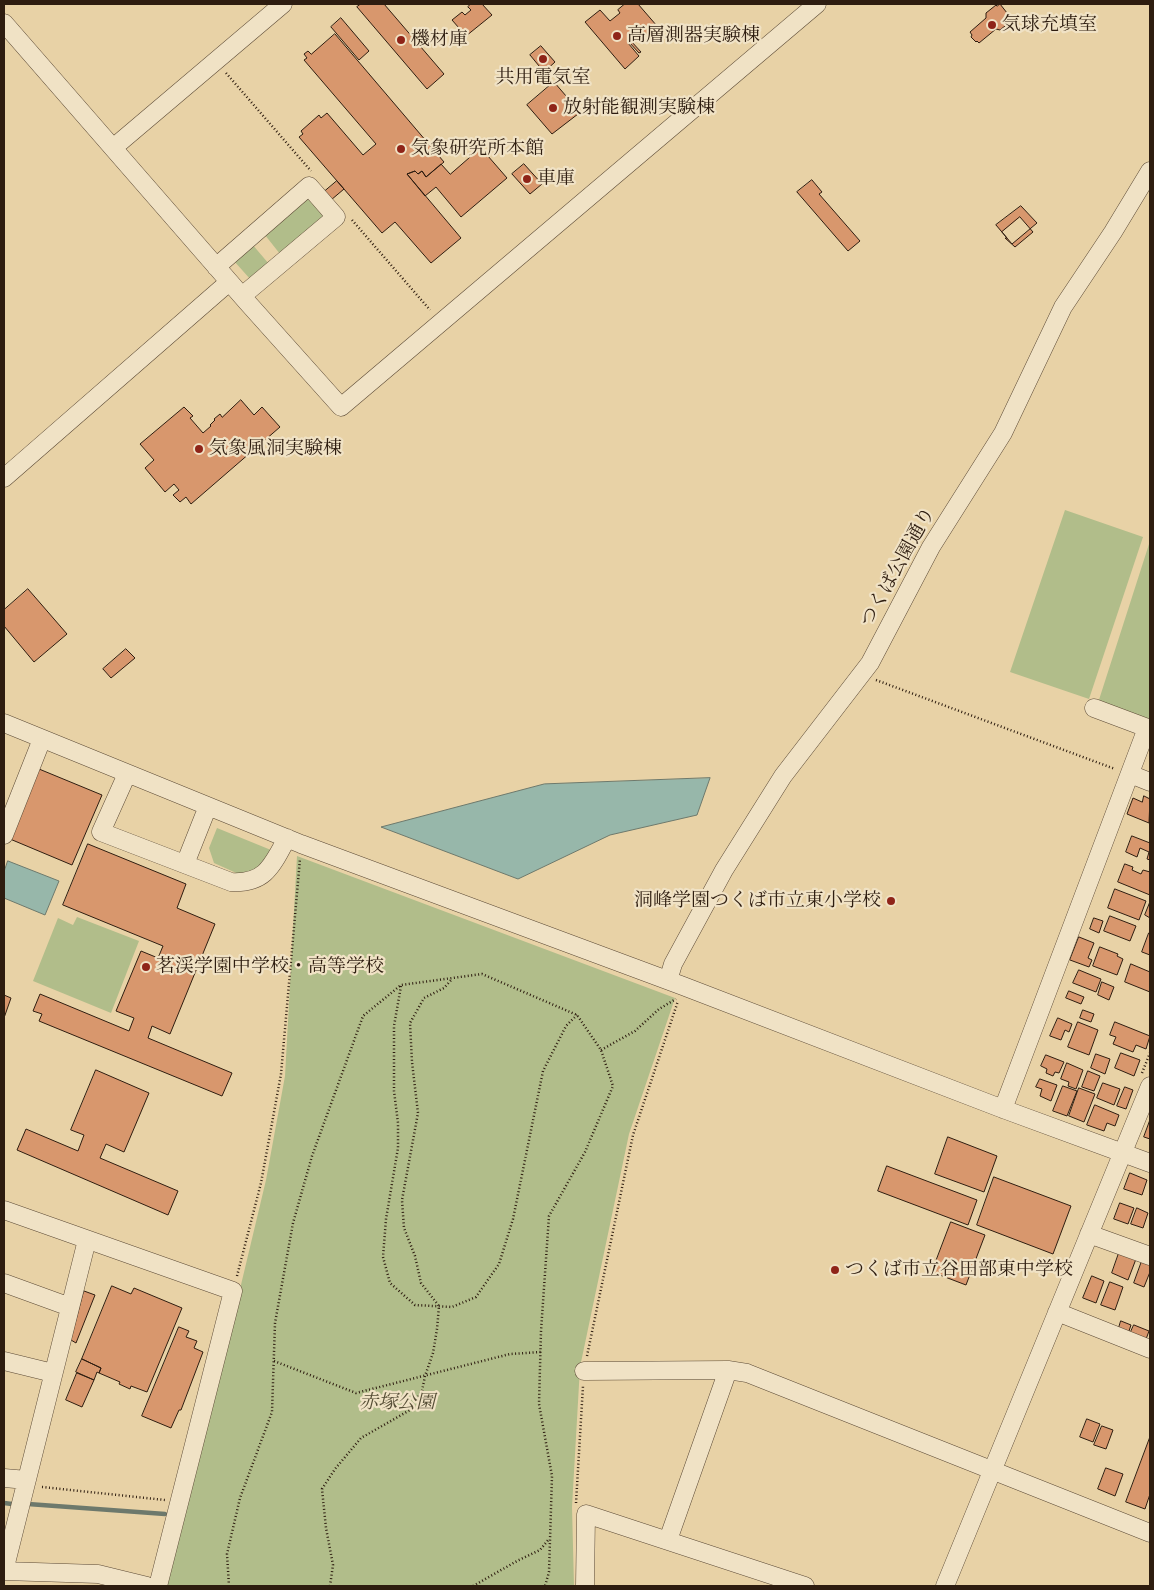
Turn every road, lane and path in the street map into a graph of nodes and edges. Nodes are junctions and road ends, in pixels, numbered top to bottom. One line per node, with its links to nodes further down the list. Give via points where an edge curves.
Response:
1 (283, 4): 4 (street)
2 (816, 4): 12 (street)
3 (4, 23): 5 (street)
4 (216, 61): 5 (street); 7 (path)
5 (113, 148): 9 (street)
6 (1150, 171): 14 (street, つくば公園通り, via 1114,232 1062,308 1003,433 931,546)
7 (317, 177)
8 (348, 215): 12 (path)
9 (216, 266): 10 (street); 11 (street, via 309,186 336,217)
10 (229, 282): 11 (street); 13 (street)
11 (242, 296): 12 (street, via 341,407)
12 (441, 323)
13 (4, 478)
14 (870, 663): 20 (path, via 870,678); 27 (street, つくば公園通り, via 774,792 724,870)
15 (1094, 708): 17 (street)
16 (4, 723): 18 (street)
17 (1149, 729): 20 (street)
18 (42, 739): 19 (street); 23 (street)
19 (128, 774): 22 (street); 26 (street, via 101,832)
20 (1130, 774): 21 (street); 34 (street)
21 (1150, 782)
22 (208, 806): 24 (street); 26 (street)
23 (4, 835)
24 (287, 838): 26 (street, via 270,867 260,877 246,883 230,882); 34 (street)
25 (300, 853): 42 (path, via 281,1074 261,1183)
26 (185, 864)
27 (670, 974)
28 (453, 978): 29 (path); 30 (path, via 482,974); 43 (path, via 444,988 424,998 410,1023 418,1113 402,1200 404,1228 421,1283)
29 (401, 985): 43 (path, via 394,1026 398,1148 383,1257 390,1283 415,1304); 48 (path, via 363,1016 312,1156 291,1232 274,1323)
30 (577, 1015): 31 (path); 43 (path, via 566,1026 543,1072 513,1219 499,1264 476,1297 452,1307)
31 (601, 1050): 47 (path, via 613,1086 584,1152 549,1216); 51 (path, via 634,1031 659,1009 680,997 633,1135)
32 (1150, 1053): 33 (path)
33 (1145, 1083): 35 (street)
34 (1003, 1109): 35 (street)
35 (1123, 1153): 36 (street); 38 (street)
36 (1150, 1163)
37 (4, 1210): 39 (street)
38 (1090, 1234): 40 (street); 45 (street)
39 (87, 1240): 42 (street); 44 (street)
40 (1150, 1256)
41 (4, 1283): 44 (street)
42 (233, 1290): 57 (street)
43 (439, 1306): 53 (path, via 433,1353)
44 (70, 1307): 52 (street)
45 (1057, 1312): 46 (street); 54 (street)
46 (1150, 1349)
47 (541, 1352): 53 (path, via 510,1354); 60 (path, via 539,1404 552,1476)
48 (274, 1360): 53 (path, via 356,1393); 65 (path, via 272,1412 240,1498 227,1554)
49 (4, 1361): 52 (street)
50 (728, 1370): 51 (street); 54 (street, via 746,1373); 61 (street)
51 (584, 1371): 58 (path)
52 (53, 1373): 56 (street)
53 (425, 1376): 66 (path, via 422,1391 410,1410 361,1438 322,1489 333,1565)
54 (994, 1471): 59 (street); 71 (street)
55 (4, 1478): 56 (street)
56 (26, 1483): 57 (path); 62 (street)
57 (179, 1502): 64 (street)
58 (576, 1503)
59 (1150, 1533)
60 (550, 1538): 67 (path, via 540,1550); 68 (path, via 549,1572)
61 (668, 1540): 69 (street, via 586,1514); 70 (street)
62 (4, 1571): 63 (street, via 98,1574)
63 (147, 1586)
64 (158, 1586)
65 (230, 1586)
66 (330, 1586)
67 (473, 1586)
68 (545, 1586)
69 (585, 1586)
70 (805, 1586)
71 (945, 1586)

